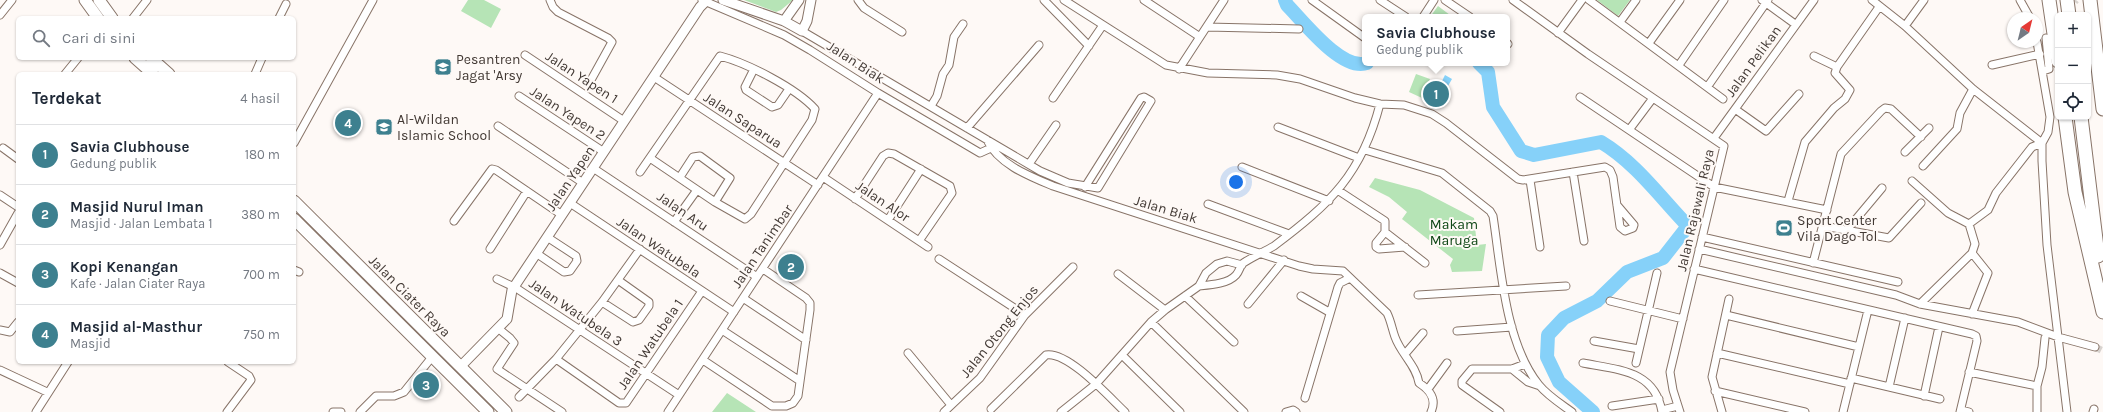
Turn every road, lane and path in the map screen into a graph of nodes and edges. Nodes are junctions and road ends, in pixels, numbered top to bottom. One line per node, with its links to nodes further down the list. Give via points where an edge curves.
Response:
1 (12, 0): 38 (street)
2 (85, 0): 42 (main road)
3 (99, 0): 43 (main road)
4 (147, 0): 44 (street)
5 (373, 0): 110 (street)
6 (550, 0): 83 (street, via 558,12 612,42)
7 (704, 0): 82 (street, Jalan Yapen); 87 (street, Jalan Biak, via 784,35)
8 (723, 0): 46 (street, Jalan Biak)
9 (799, 0): 46 (street)
10 (811, 0): 54 (street, via 807,21)
11 (858, 0): 55 (street, via 864,8)
12 (1044, 0): 62 (street)
13 (1064, 0): 50 (street)
14 (1144, 0): 58 (street)
15 (1224, 0): 52 (street)
16 (1312, 0): 57 (street)
17 (1380, 0): 39 (street)
18 (1434, 0): 40 (street)
19 (1445, 0): 41 (street)
20 (1513, 0): 56 (street, Jalan Rajawali Raya)
21 (1582, 0): 56 (street)
22 (1589, 0): 47 (street)
23 (1636, 0): 47 (street)
24 (1680, 0): 60 (street)
25 (1724, 0): 72 (street)
26 (1814, 0): 49 (street, Jalan Pelikan)
27 (1872, 0): 35 (street)
28 (1924, 0): 51 (street)
29 (2020, 0): 36 (street)
30 (2049, 0): 64 (highway)
31 (2067, 0): 37 (highway)
32 (2090, 0): 98 (highway)
33 (1765, 1): 49 (street); 84 (street)
34 (286, 4): 45 (street)
35 (1879, 7): 51 (street); 74 (street)
36 (2027, 12)
37 (2069, 12)
38 (0, 14)
39 (1401, 14)
40 (1425, 14)
41 (1466, 14)
42 (97, 16)
43 (111, 16)
44 (135, 16)
45 (280, 16)
46 (784, 21): 54 (street, Jalan Biak)
47 (1620, 22): 60 (street)
48 (963, 24): 96 (street, via 954,37 949,65)
49 (1795, 24): 97 (street, Jalan Pelikan)
50 (1103, 25): 62 (street); 75 (street, via 1149,56 1166,65)
51 (1905, 26): 86 (street)
52 (1207, 27): 53 (street); 58 (street)
53 (1299, 29)
54 (802, 31): 96 (street, Jalan Biak)
55 (902, 32)
56 (1558, 33): 92 (street, Jalan Rajawali Raya)
57 (1362, 36)
58 (1200, 37): 75 (street)
59 (2046, 38): 77 (street, via 2049,69)
60 (1649, 43): 72 (street)
61 (1039, 45): 104 (street)
62 (1089, 46): 91 (street)
63 (2038, 48): 65 (street)
64 (2056, 48)
65 (2040, 54): 73 (street); 77 (street)
66 (525, 55): 101 (street, Jalan Yapen 1)
67 (1814, 56): 74 (street)
68 (76, 60): 78 (street)
69 (137, 60): 79 (main road)
70 (153, 60): 80 (main road)
71 (261, 60): 81 (street)
72 (1679, 65): 84 (street)
73 (1992, 65)
74 (1837, 67): 146 (street, via 1835,72 1850,90 1845,99 1805,142)
75 (1179, 68): 95 (street, via 1300,79)
76 (754, 69): 85 (street); 85 (street, via 745,87 746,90 772,107 778,105); 94 (street, via 720,56)
77 (2043, 71): 113 (street, via 2050,117 2048,132)
78 (67, 72)
79 (148, 72)
80 (167, 72)
81 (256, 72)
82 (654, 77): 94 (street, Jalan Saparua); 101 (street, Jalan Yapen)
83 (591, 80)
84 (1708, 86): 93 (street)
85 (788, 89): 123 (street, via 815,110 812,120)
86 (1973, 90): 113 (street); 126 (street, via 1960,113 1957,129)
87 (878, 93): 116 (street, Jalan Biak, via 980,153); 132 (street, Jalan Tanimbar)
88 (1799, 94): 97 (street, via 1766,131)
89 (519, 96): 118 (street, Jalan Yapen 2)
90 (1580, 97): 107 (street)
91 (1053, 98)
92 (1653, 98): 107 (street); 109 (street, Jalan Rajawali Raya)
93 (1723, 99)
94 (688, 100): 121 (street); 123 (street, Jalan Saparua)
95 (1380, 104): 117 (street); 133 (street, via 1404,105 1432,114 1518,179)
96 (931, 106): 104 (street, Jalan Biak)
97 (1735, 109): 109 (street, Jalan Pelikan)
98 (2103, 109)
99 (2065, 120): 219 (highway, via 2075,192)
100 (2081, 120): 211 (highway)
101 (624, 121): 118 (street, Jalan Yapen)
102 (1056, 125): 124 (street)
103 (498, 126): 135 (street)
104 (967, 128): 111 (street, Jalan Biak)
105 (1278, 128): 122 (street)
106 (1929, 128): 108 (street)
107 (1629, 130): 138 (street)
108 (1921, 136): 119 (street); 154 (street, via 1890,109 1881,110 1843,151)
109 (1714, 138): 138 (street, Jalan Rajawali Raya, via 1724,148)
110 (296, 139)
111 (987, 140): 116 (street, Jalan Biak); 124 (street, Jalan Biak)
112 (1115, 140): 114 (street); 114 (street, via 1144,97 1152,102); 137 (street)
113 (2042, 143): 161 (street, via 2032,147 1996,193 1988,210); 235 (street, via 2047,245)
114 (1125, 146): 137 (street, Jalan Biak, via 1098,188)
115 (3, 148): 120 (street)
116 (991, 148): 181 (street, Jalan Biak, via 1011,166 1053,186)
117 (1365, 150): 122 (street); 203 (street, via 1442,173 1486,207 1493,216)
118 (604, 152): 127 (street, Jalan Yapen)
119 (1905, 152)
120 (16, 158)
121 (650, 158): 129 (street); 131 (street)
122 (1359, 158): 142 (street)
123 (784, 162): 136 (street, Jalan Saparua); 148 (street, via 747,218 742,218)
124 (1029, 164): 137 (street, Jalan Biak, via 1052,177)
125 (1242, 166): 145 (street)
126 (1923, 166)
127 (593, 168): 135 (street, Jalan Yapen); 160 (street, Jalan Aru)
128 (921, 169): 144 (street, via 888,153 883,156); 157 (street); 169 (street, via 950,186 952,193)
129 (640, 172)
130 (1573, 172): 133 (street); 152 (street, via 1608,168 1613,177); 170 (street)
131 (680, 177): 140 (street); 148 (street, via 693,157 700,156 730,178)
132 (823, 178): 136 (street, Jalan Tanimbar); 144 (street, Jalan Alor)
133 (1530, 180): 175 (street)
134 (1912, 181): 161 (street, via 1948,213)
135 (583, 183): 149 (street, Jalan Yapen)
136 (818, 185): 188 (street, Jalan Tanimbar)
137 (1085, 187)
138 (1714, 187): 146 (street); 167 (street, Jalan Rajawali Raya)
139 (1882, 188): 163 (street)
140 (697, 190): 148 (street); 160 (street)
141 (527, 191): 155 (street); 159 (street, via 492,169); 176 (street)
142 (1339, 191): 145 (street); 164 (street, via 1386,221)
143 (0, 195): 153 (street)
144 (855, 199): 157 (street, Jalan Alor)
145 (1329, 201): 165 (street)
146 (1788, 201): 154 (street)
147 (296, 202): 168 (main road, Jalan Ciater Raya)
148 (715, 202)
149 (570, 203): 155 (street, Jalan Yapen); 177 (street, Jalan Watubela)
150 (1922, 203): 163 (street, via 1888,238)
151 (1208, 204): 165 (street)
152 (1617, 205)
153 (16, 206)
154 (1827, 210): 162 (street)
155 (562, 215): 166 (street, Jalan Yapen)
156 (16, 217): 171 (street)
157 (888, 220): 169 (street, Jalan Alor)
158 (296, 221): 172 (main road, Jalan Ciater Raya)
159 (454, 221)
160 (674, 222): 193 (street, Jalan Aru)
161 (1969, 224): 180 (street, via 1975,244)
162 (1824, 226): 163 (street); 185 (street)
163 (1846, 231)
164 (1385, 232): 174 (street); 174 (street, via 1376,243 1376,247)
165 (1289, 234): 181 (street)
166 (547, 237): 179 (street, Jalan Yapen); 179 (street, via 576,256 577,261 570,272 564,272)
167 (1702, 237): 178 (street, Jalan Rajawali Raya); 185 (street)
168 (331, 238): 172 (main road); 256 (main road, Jalan Ciater Raya)
169 (919, 241): 173 (street, Jalan Alor)
170 (1584, 241)
171 (0, 244)
172 (322, 247): 246 (main road, Jalan Ciater Raya)
173 (928, 247)
174 (1405, 247): 184 (street)
175 (1540, 247)
176 (490, 249)
177 (640, 249): 196 (street); 202 (street, Jalan Watubela)
178 (1699, 249): 189 (street, Jalan Rajawali Raya); 213 (street, via 1896,295)
179 (536, 253): 201 (street, Jalan Yapen)
180 (1972, 253): 213 (street); 220 (street, via 1988,273)
181 (1262, 254): 183 (street, Jalan Biak); 186 (street)
182 (939, 259): 221 (street)
183 (1284, 260): 194 (street, Jalan Biak, via 1313,269 1343,271); 212 (street)
184 (1425, 263)
185 (1813, 263): 197 (street)
186 (1242, 265): 199 (street, via 1236,276 1216,285); 199 (street, via 1227,261 1218,264 1206,273)
187 (1073, 266): 221 (street, Jalan Otong Enjos)
188 (763, 269): 193 (street, Jalan Tanimbar); 237 (street, via 810,303)
189 (1694, 269): 216 (street); 223 (street, Jalan Rajawali Raya)
190 (0, 272): 198 (street)
191 (1657, 273): 215 (street)
192 (1118, 274): 214 (street)
193 (757, 277): 207 (street, Jalan Tanimbar)
194 (1350, 278): 218 (street, via 1340,283); 245 (street, via 1387,313 1395,337)
195 (497, 279): 201 (street, Jalan Watubela 3)
196 (618, 280): 210 (street); 210 (street, via 650,304 639,320 633,322)
197 (1898, 282)
198 (16, 283)
199 (1199, 286): 205 (street)
200 (1566, 286): 203 (street)
201 (514, 287): 229 (street, Jalan Yapen, via 507,320); 230 (street, Jalan Watubela 3)
202 (702, 291): 217 (street, Jalan Watubela); 260 (street, Jalan Watubela 1)
203 (1505, 291): 204 (street); 227 (street)
204 (1418, 295)
205 (1185, 296): 214 (street); 239 (street)
206 (1301, 296): 218 (street)
207 (743, 298): 217 (street, Jalan Tanimbar); 237 (street)
208 (1729, 299): 222 (street)
209 (1610, 301): 215 (street)
210 (602, 302): 230 (street)
211 (2103, 302)
212 (1248, 304)
213 (1920, 304): 220 (street)
214 (1165, 310): 225 (street)
215 (1648, 310): 223 (street); 242 (street)
216 (1868, 310): 224 (street); 240 (street)
217 (734, 312): 232 (street, Jalan Tanimbar)
218 (1329, 312): 274 (street)
219 (2103, 312)
220 (1972, 314): 235 (street, via 2018,322)
221 (1025, 315): 277 (street, Jalan Otong Enjos, via 980,378)
222 (1726, 315): 240 (street); 244 (street)
223 (1683, 318): 280 (street, Jalan Rajawali Raya, via 1670,372)
224 (1905, 318): 228 (street); 266 (street)
225 (1151, 322): 247 (street); 296 (street)
226 (16, 324): 231 (street, via 10,332)
227 (1512, 327): 233 (street); 255 (street)
228 (1939, 327): 259 (street, via 1976,336 1978,341); 272 (street)
229 (499, 329): 256 (street, Jalan Yapen); 267 (street, via 514,343 497,369)
230 (579, 329): 248 (street); 260 (street, Jalan Watubela 3)
231 (0, 330)
232 (722, 330): 249 (street, Jalan Tanimbar); 261 (street)
233 (1457, 331)
234 (1423, 333): 245 (street)
235 (2058, 337): 241 (street); 307 (street)
236 (2045, 338): 265 (street)
237 (806, 340): 261 (street)
238 (1594, 341): 242 (street)
239 (1234, 342)
240 (1859, 347): 262 (street)
241 (2095, 347)
242 (1639, 349): 252 (street)
243 (908, 353): 277 (street)
244 (1717, 353): 262 (street); 269 (street, via 1712,377)
245 (1405, 354): 268 (street, via 1417,372 1419,383)
246 (432, 356): 288 (street, via 404,392 394,396 376,396); 289 (main road, Jalan Ciater Raya)
247 (1122, 356): 263 (street); 295 (street)
248 (556, 359): 260 (street, Jalan Watubela 1, via 622,404); 267 (street)
249 (703, 360): 261 (street, via 772,406 793,403 798,396); 271 (street, Jalan Tanimbar)
250 (1447, 363): 268 (street)
251 (1583, 363): 275 (street, via 1636,375 1652,386)
252 (1636, 363)
253 (67, 364): 270 (street)
254 (231, 364): 285 (street, via 251,380)
255 (1525, 364): 257 (street); 264 (street)
256 (460, 367): 290 (main road, Jalan Ciater Raya)
257 (1512, 369): 264 (street, via 1528,382); 300 (street, via 1472,368 1461,383)
258 (0, 370): 270 (street)
259 (1969, 372): 265 (street); 283 (street)
260 (646, 374): 271 (street, Jalan Watubela 3)
261 (800, 381)
262 (1851, 381): 266 (street); 304 (street)
263 (1096, 384): 279 (street, via 1062,358 1053,354 1046,355); 281 (street); 294 (street)
264 (1540, 386): 301 (street)
265 (2037, 386): 306 (street)
266 (1889, 387): 272 (street)
267 (527, 389): 273 (street); 291 (street)
268 (1428, 389): 299 (street, via 1434,402)
269 (1716, 391): 302 (street); 303 (street)
270 (47, 392): 284 (street)
271 (679, 395): 292 (street, Jalan Tanimbar)
272 (1924, 396): 276 (street)
273 (519, 397)
274 (1305, 398)
275 (1659, 399): 278 (street); 282 (street)
276 (1940, 399)
277 (952, 405): 293 (street, Jalan Otong Enjos)
278 (1612, 406)
279 (991, 409)
280 (1679, 409): 282 (street)
281 (1066, 411)
282 (1662, 411)
283 (1960, 411): 305 (street)
284 (36, 412)
285 (227, 412)
286 (333, 412): 287 (street)
287 (341, 412)
288 (360, 412)
289 (488, 412)
290 (506, 412)
291 (562, 412)
292 (668, 412)
293 (944, 412)
294 (1126, 412)
295 (1180, 412)
296 (1244, 412)
297 (1286, 412): 298 (street)
298 (1296, 412)
299 (1430, 412)
300 (1500, 412)
301 (1572, 412)
302 (1722, 412)
303 (1804, 412)
304 (1843, 412)
305 (1969, 412)
306 (2037, 412)
307 (2067, 412)

